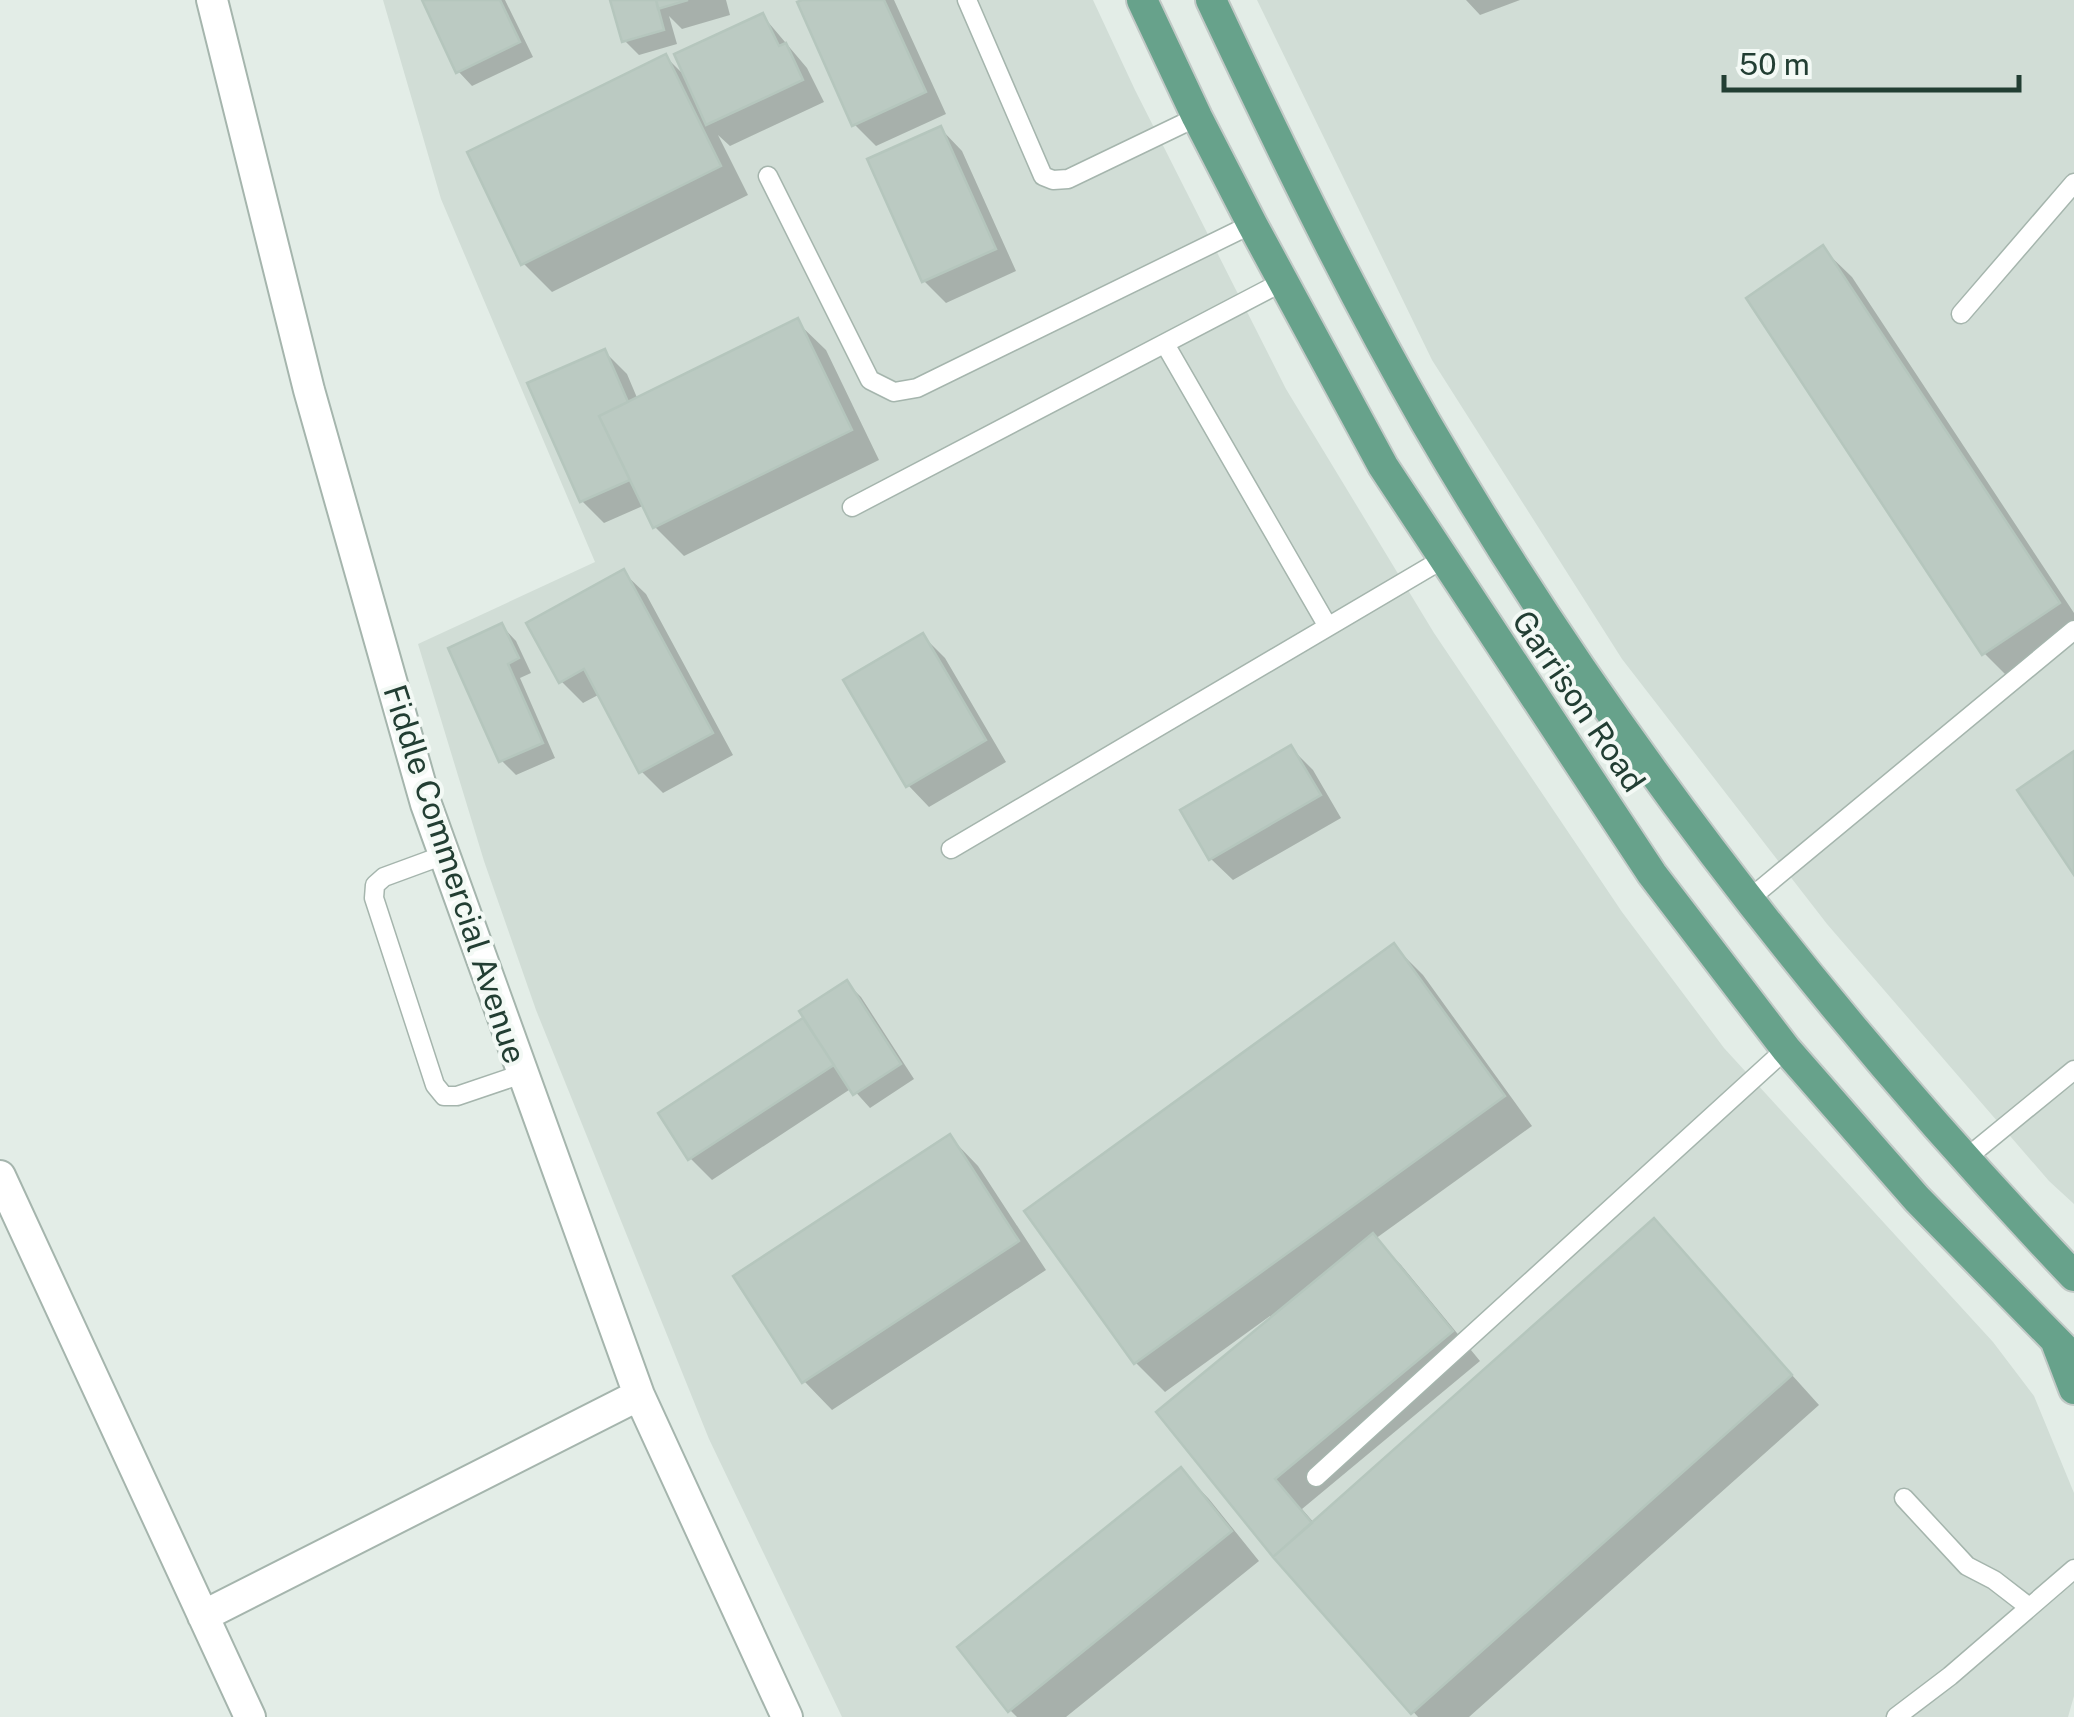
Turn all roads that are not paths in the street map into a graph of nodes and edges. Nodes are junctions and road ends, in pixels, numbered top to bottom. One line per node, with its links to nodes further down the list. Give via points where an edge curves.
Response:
1 (212, 0): 17 (street, Fiddle Commercial Avenue, via 309,390)
2 (967, 0): 5 (lane, via 1043,176 1068,179)
3 (1142, 0): 5 (main road, Garrison Road)
4 (1210, 0): 18 (main road, Garrison Road, via 1341,270 1427,424 1513,566)
5 (1197, 118): 8 (main road, Garrison Road)
6 (768, 176): 8 (lane, via 870,380 894,392 917,388)
7 (2074, 183): 10 (lane)
8 (1252, 224): 9 (main road, Garrison Road)
9 (1284, 281): 11 (lane); 13 (main road, Garrison Road, via 1383,466)
10 (1960, 314)
11 (1165, 344): 12 (lane); 14 (lane)
12 (852, 507)
13 (1443, 559): 14 (lane); 19 (main road, Garrison Road, via 1652,874)
14 (1327, 625): 16 (lane)
15 (2074, 630): 18 (lane)
16 (951, 849)
17 (444, 855): 21 (street, Fiddle Commercial Avenue); 21 (lane, via 384,877 374,898 435,1086 444,1096 457,1096)
18 (1748, 900): 22 (main road, Garrison Road)
19 (1786, 1049): 25 (main road, Garrison Road, via 1917,1199); 28 (lane)
20 (2074, 1070): 22 (lane)
21 (522, 1074): 27 (street, Fiddle Commercial Avenue)
22 (1964, 1160): 24 (main road, Garrison Road)
23 (0, 1176): 32 (street)
24 (2074, 1276)
25 (2065, 1350): 26 (main road)
26 (2074, 1389)
27 (640, 1395): 32 (street); 34 (street, Fiddle Commercial Avenue)
28 (1316, 1477)
29 (1904, 1498): 31 (lane, via 1967,1566)
30 (2074, 1569): 31 (lane)
31 (2030, 1607): 35 (lane)
32 (203, 1616): 33 (street)
33 (250, 1717)
34 (787, 1717)
35 (1896, 1717)

